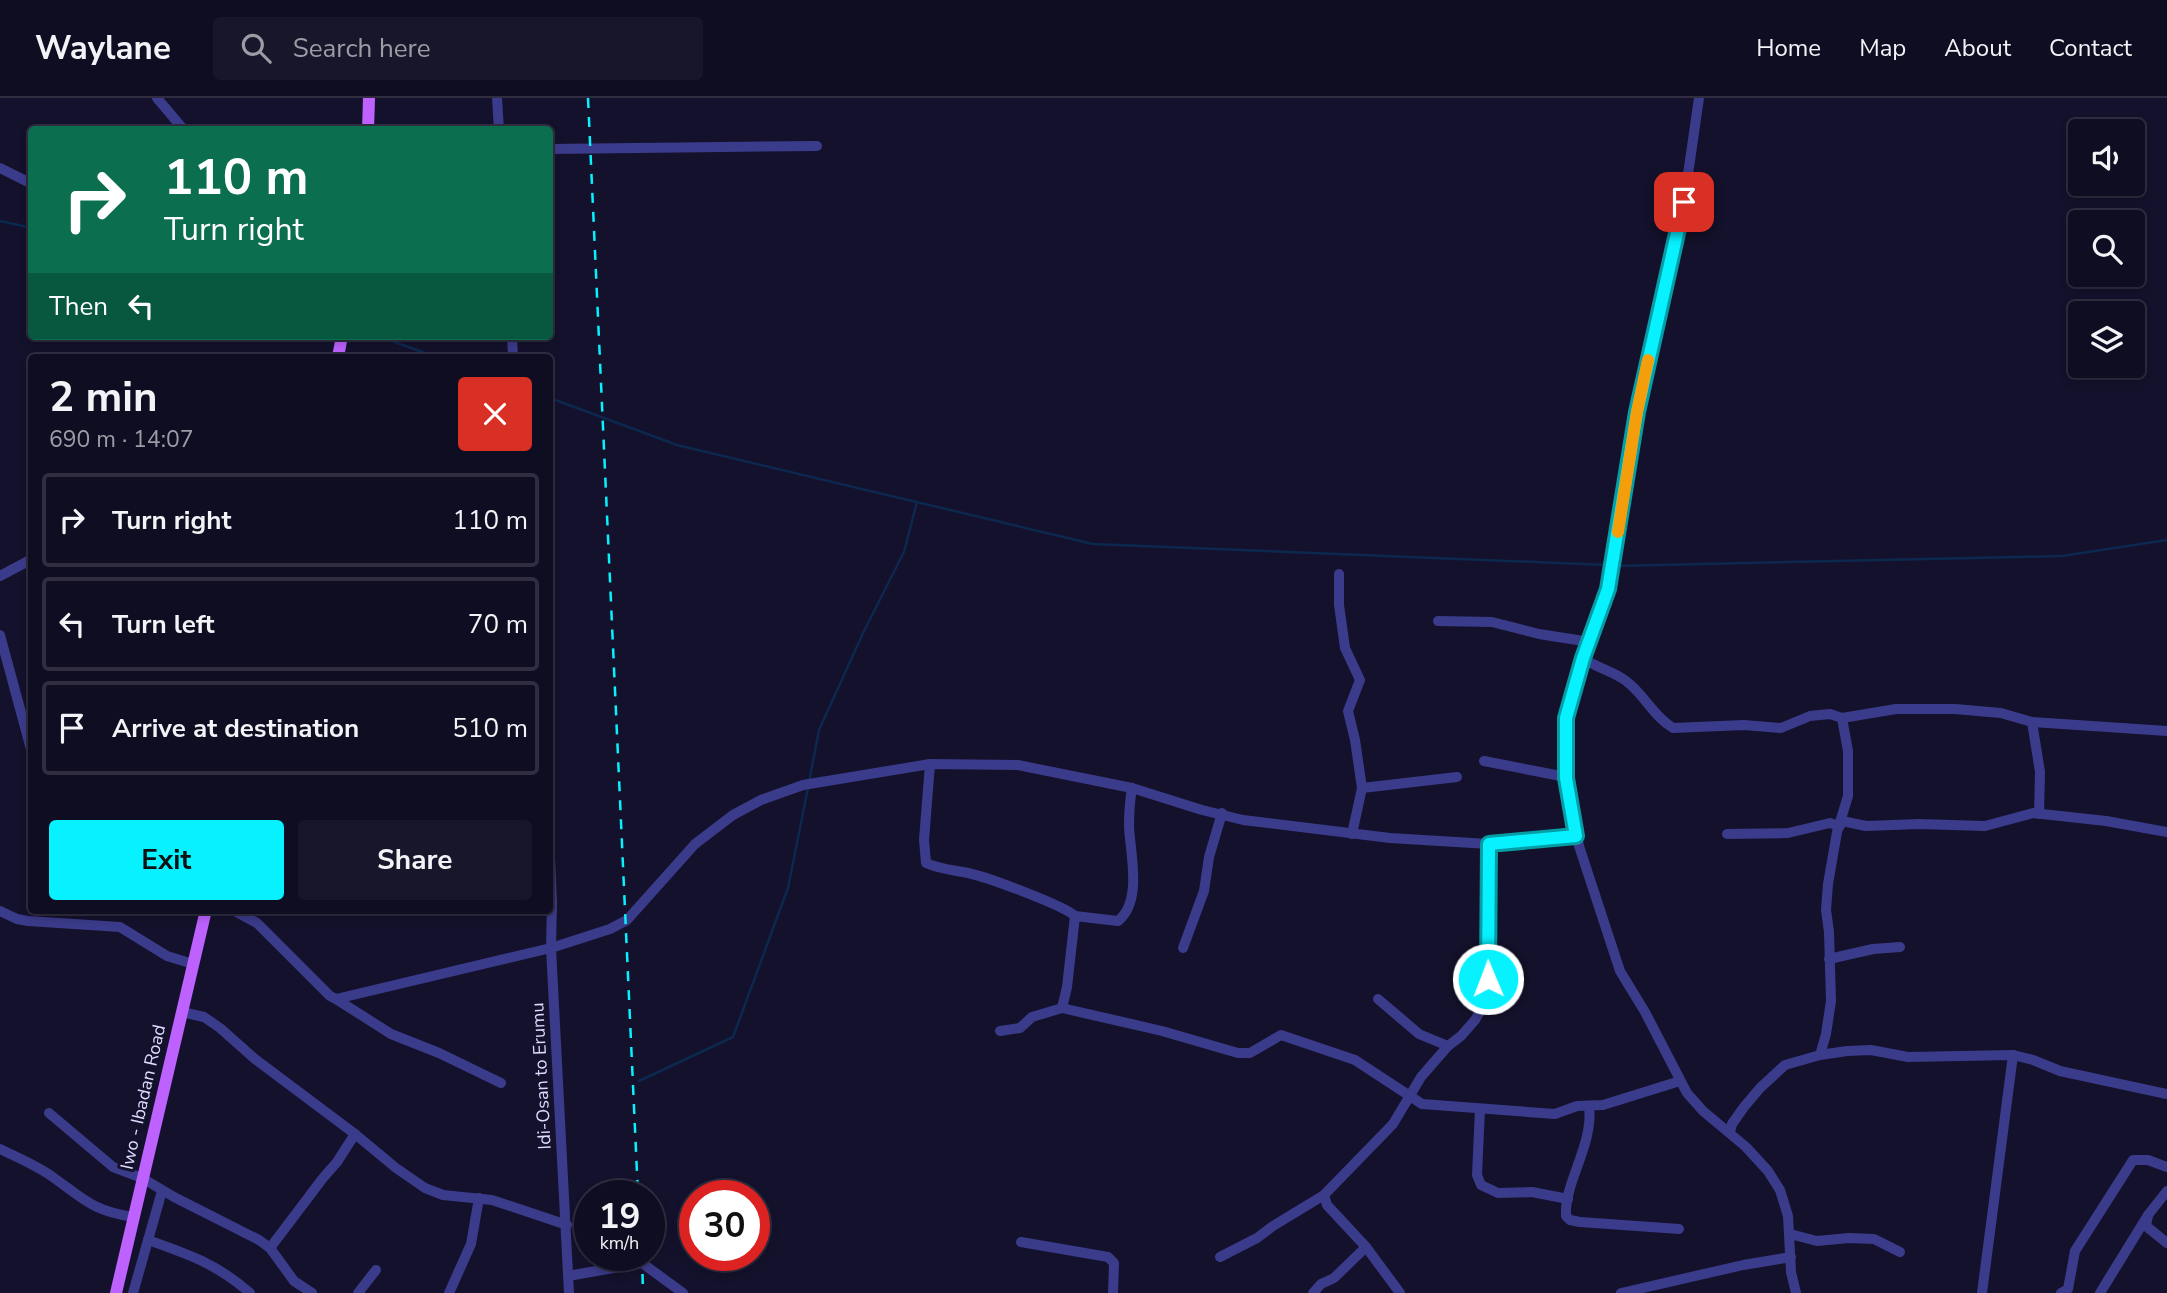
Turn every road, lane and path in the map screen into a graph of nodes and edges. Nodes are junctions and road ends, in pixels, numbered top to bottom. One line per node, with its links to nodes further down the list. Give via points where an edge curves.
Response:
1 (157, 98): 5 (street)
2 (369, 98): 6 (main road)
3 (498, 98): 7 (street)
4 (1699, 98): 17 (street, via 1684,202 1637,412 1606,592)
5 (181, 126)
6 (368, 126)
7 (499, 126)
8 (817, 146): 9 (street)
9 (553, 149)
10 (0, 168): 11 (street)
11 (28, 182)
12 (28, 561): 14 (street)
13 (1339, 574): 28 (street, via 1345,648 1360,680 1348,711)
14 (0, 576)
15 (1438, 621): 17 (street, via 1492,622)
16 (0, 635): 22 (street)
17 (1590, 642): 18 (street)
18 (1583, 658): 19 (street, via 1626,681 1662,722 1673,728 1782,727 1810,716); 26 (street, via 1566,718)
19 (1842, 718): 20 (street, via 1896,709 1955,709 2001,713); 31 (street, via 1849,774)
20 (2032, 722): 21 (street); 30 (street, via 2040,772)
21 (2167, 731)
22 (28, 738)
23 (1484, 761): 26 (street)
24 (930, 764): 27 (street, via 1018,765); 41 (street, via 926,863 972,874); 43 (street, via 803,785 761,800 695,844 627,920)
25 (1458, 777): 28 (street)
26 (1566, 778): 35 (street)
27 (1132, 788): 29 (street); 41 (street, via 1129,829 1134,860 1125,916 1118,921)
28 (1362, 788): 33 (street)
29 (1222, 813): 33 (street, via 1243,820); 44 (street, via 1204,891)
30 (2039, 814): 31 (street, via 1985,826); 32 (street)
31 (1841, 823): 34 (street, via 1788,833); 45 (street, via 1828,884)
32 (2167, 832)
33 (1352, 834): 36 (street)
34 (1727, 834)
35 (1576, 836): 36 (street); 55 (street, via 1620,971)
36 (1489, 844): 52 (street, via 1485,1003 1461,1036)
37 (0, 911): 46 (street, via 28,921 120,927 167,956)
38 (205, 914): 46 (main road, Iwo - Ibadan Road)
39 (240, 914): 47 (street, via 257,923)
40 (552, 914): 43 (street, Idi-Osan to Erumu)
41 (1074, 916): 49 (street)
42 (1900, 947): 45 (street)
43 (551, 948): 47 (street); 74 (street, Idi-Osan to Erumu)
44 (1183, 948)
45 (1829, 959): 53 (street, via 1831,1001)
46 (193, 964): 50 (main road, Iwo - Ibadan Road)
47 (336, 999): 56 (street, via 391,1034)
48 (1378, 999): 52 (street, via 1419,1034)
49 (1062, 1008): 51 (street, via 1032,1017 1020,1028); 58 (street, via 1238,1053 1250,1052 1281,1035 1294,1038 1355,1060)
50 (182, 1012): 63 (street, via 204,1017 220,1028); 66 (main road, Iwo - Ibadan Road)
51 (1000, 1031)
52 (1448, 1045): 58 (street)
53 (1819, 1055): 54 (street, via 1871,1050 1908,1057); 62 (street, via 1785,1065 1774,1074 1744,1107)
54 (2013, 1055): 57 (street, via 2060,1071); 100 (street)
55 (1680, 1081): 59 (street); 62 (street, via 1703,1111)
56 (501, 1083)
57 (2167, 1094)
58 (1409, 1096): 60 (street, via 1422,1104); 69 (street, via 1392,1124)
59 (1589, 1106): 60 (street, via 1555,1114); 71 (street, via 1591,1121)
60 (1480, 1109): 71 (street, via 1477,1175 1481,1185 1498,1193 1532,1192)
61 (49, 1113): 66 (street, via 113,1167)
62 (1730, 1132): 76 (street, via 1780,1190)
63 (355, 1134): 70 (street, via 425,1188 443,1195); 81 (street)
64 (0, 1149): 73 (street, via 45,1172 101,1210)
65 (2167, 1167): 101 (street, via 2133,1160 2075,1251 2068,1289)
66 (142, 1178): 67 (street); 73 (main road, Iwo - Ibadan Road)
67 (162, 1191): 77 (street); 81 (street)
68 (2167, 1191): 72 (street)
69 (1324, 1195): 80 (street, via 1327,1205); 83 (street)
70 (479, 1198): 74 (street); 92 (street, via 471,1244)
71 (1568, 1199): 75 (street, via 1566,1216 1570,1220)
72 (2148, 1215): 79 (street, via 2146,1226); 102 (street)
73 (133, 1217): 87 (main road, Iwo - Ibadan Road)
74 (566, 1225): 86 (street, Idi-Osan to Erumu)
75 (1679, 1229)
76 (1790, 1234): 82 (street, via 1817,1241 1874,1239); 84 (street)
77 (148, 1240): 88 (street); 89 (street, via 207,1262)
78 (1021, 1242): 95 (street, via 1108,1257 1114,1263)
79 (2167, 1243)
80 (1366, 1247): 96 (street); 97 (street)
81 (270, 1248): 90 (street, via 295,1281)
82 (1900, 1252)
83 (1220, 1256)
84 (1791, 1257): 98 (street); 99 (street)
85 (376, 1270): 91 (street)
86 (568, 1276): 93 (street, Idi-Osan to Erumu); 94 (street, via 642,1263)
87 (116, 1293)
88 (133, 1293)
89 (250, 1293)
90 (312, 1293)
91 (358, 1293)
92 (449, 1293)
93 (569, 1293)
94 (683, 1293)
95 (1113, 1293)
96 (1313, 1293)
97 (1400, 1293)
98 (1621, 1293)
99 (1796, 1293)
100 (1982, 1293)
101 (2061, 1293)
102 (2100, 1293)

